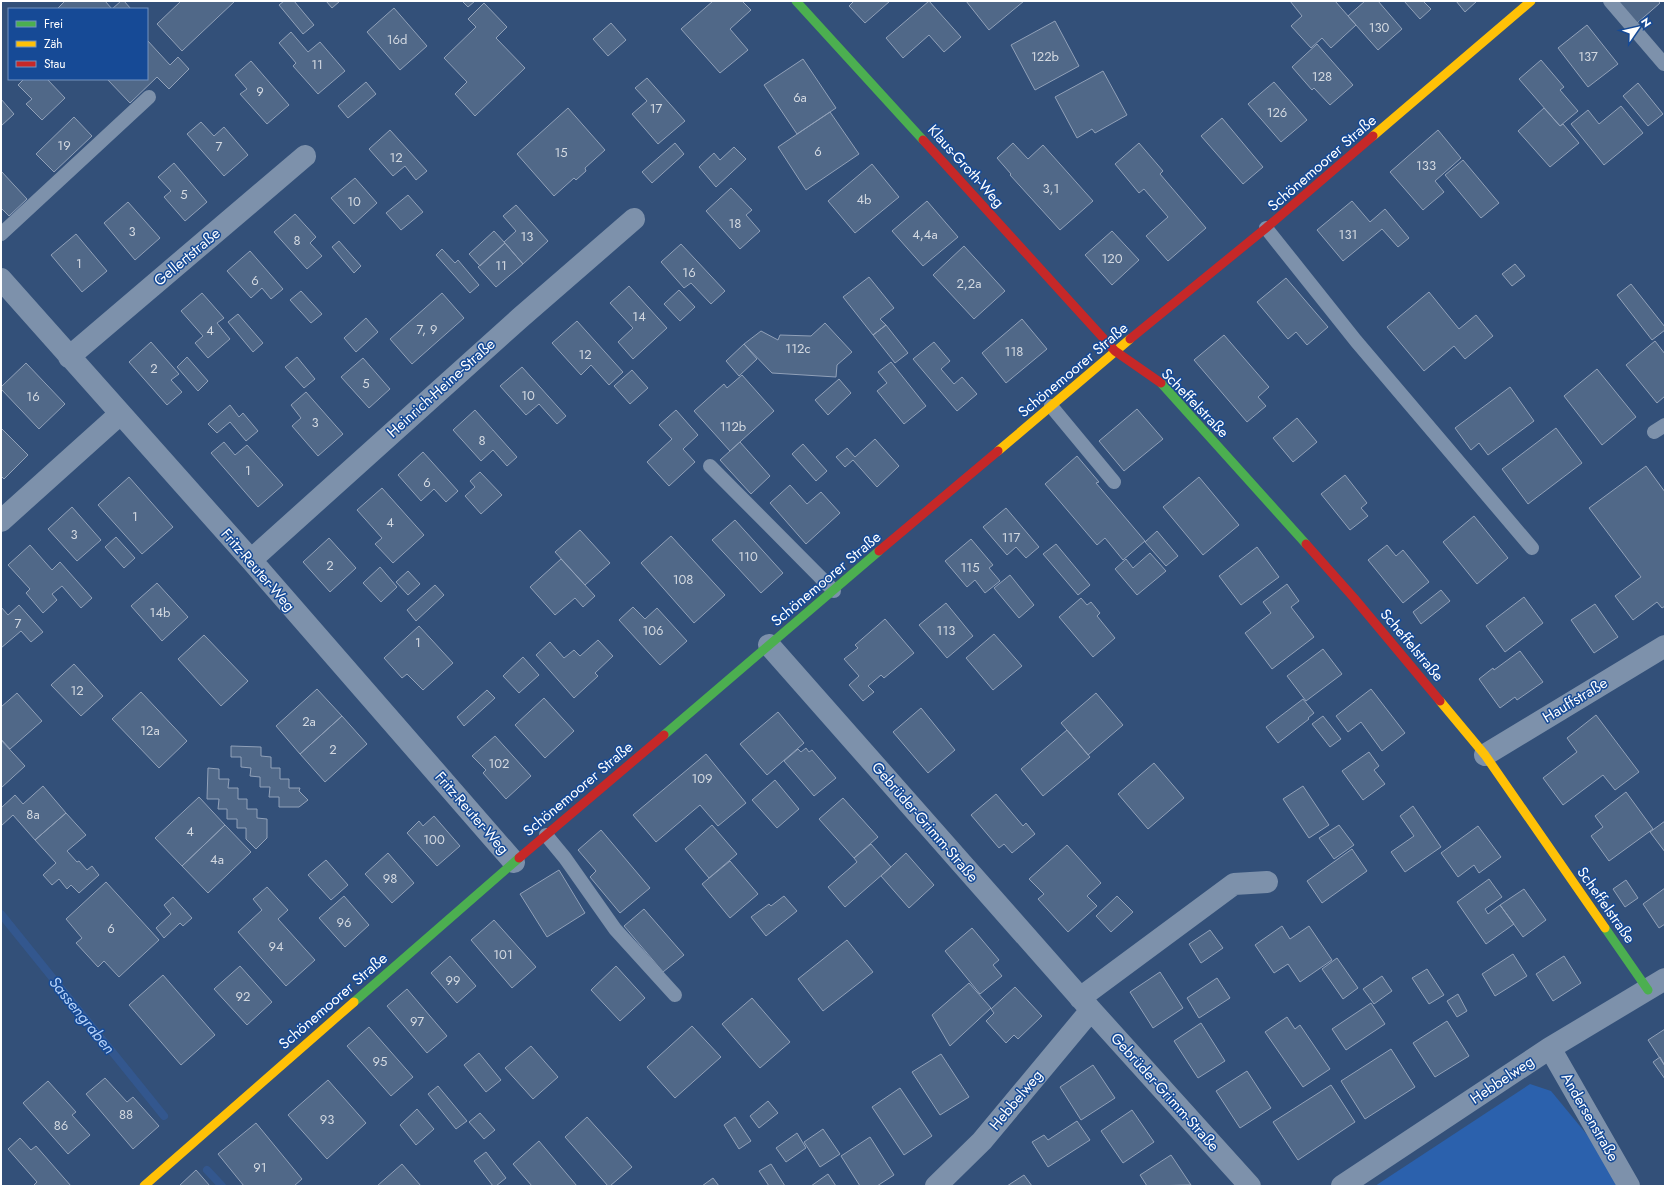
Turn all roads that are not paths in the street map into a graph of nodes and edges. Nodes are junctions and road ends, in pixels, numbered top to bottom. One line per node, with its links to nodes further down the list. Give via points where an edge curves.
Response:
1 (796, 1): 11 (street, Klaus-Groth-Weg)
2 (1610, 1): 4 (lane)
3 (1526, 2): 8 (street, Schönemoorer Straße)
4 (1664, 64)
5 (149, 97): 9 (lane)
6 (305, 156): 12 (street, Gellertstraße)
7 (634, 219): 19 (street, Heinrich-Heine-Straße)
8 (1266, 228): 11 (street, Schönemoorer Straße); 18 (lane, via 1356,341)
9 (1, 234)
10 (1, 279): 12 (street, Fritz-Reuter-Weg)
11 (1115, 351): 13 (street, Schönemoorer Straße); 23 (street, Scheffelstraße, via 1161,383 1354,598)
12 (69, 357): 14 (street, Fritz-Reuter-Weg)
13 (1051, 406): 16 (lane); 20 (street, Schönemoorer Straße)
14 (120, 414): 17 (street); 19 (street, Fritz-Reuter-Weg)
15 (710, 466): 20 (lane)
16 (1114, 482)
17 (1, 521)
18 (1532, 548)
19 (251, 560): 25 (street, Fritz-Reuter-Weg)
20 (834, 591): 21 (street, Schönemoorer Straße)
21 (769, 646): 24 (street, Schönemoorer Straße); 29 (street, Gebrüder-Grimm-Straße)
22 (1665, 646): 23 (street, Hauffstraße)
23 (1485, 755): 27 (street, Scheffelstraße)
24 (546, 835): 25 (street, Schönemoorer Straße); 28 (lane, via 615,929)
25 (514, 862): 31 (street, Schönemoorer Straße)
26 (1267, 882): 29 (street, via 1234,884)
27 (1657, 984): 30 (street, Hebbelweg)
28 (675, 995)
29 (1086, 1004): 32 (street, Hebbelweg, via 982,1140); 33 (street, Gebrüder-Grimm-Straße)
30 (1550, 1048): 34 (street, Hebbelweg); 35 (street, Andersenstraße)
31 (144, 1186)
32 (936, 1186)
33 (1250, 1186)
34 (1342, 1186)
35 (1629, 1186)

